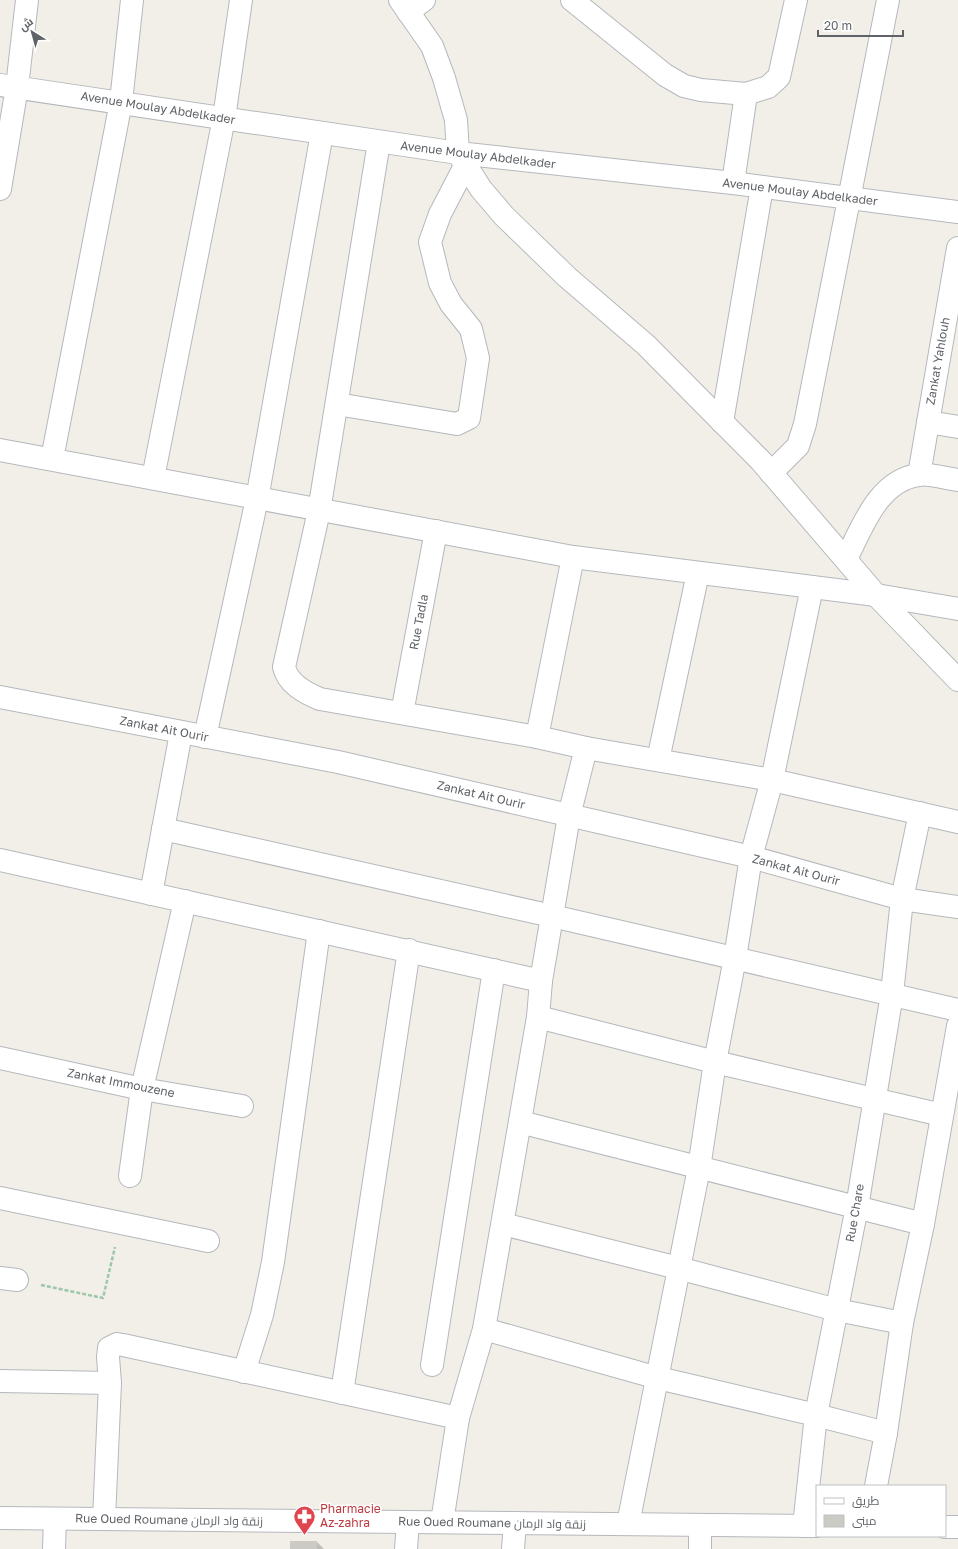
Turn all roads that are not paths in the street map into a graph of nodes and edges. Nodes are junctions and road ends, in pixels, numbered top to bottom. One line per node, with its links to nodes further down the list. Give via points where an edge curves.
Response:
1 (27, 0): 8 (street)
2 (132, 0): 10 (street)
3 (241, 0): 11 (street)
4 (572, 0): 9 (street, via 665,75 684,86)
5 (796, 0): 9 (street, via 779,76 768,87)
6 (888, 0): 18 (street)
7 (411, 4): 14 (street, via 432,46 444,78 456,120)
8 (9, 86): 10 (street, Avenue Moulay Abdelkader); 17 (street)
9 (746, 94): 15 (street)
10 (121, 102): 11 (street, Avenue Moulay Abdelkader); 26 (street)
11 (224, 118): 12 (street, Avenue Moulay Abdelkader); 29 (street)
12 (322, 133): 13 (street, Avenue Moulay Abdelkader); 31 (street)
13 (379, 142): 14 (street, Avenue Moulay Abdelkader); 21 (street)
14 (462, 160): 15 (street, Avenue Moulay Abdelkader); 21 (street, via 430,242 440,283 452,304 471,328 478,358 469,418 457,424); 22 (street, via 481,189 504,216 567,277 646,345)
15 (733, 183): 16 (street, Avenue Moulay Abdelkader)
16 (762, 187): 18 (street, Avenue Moulay Abdelkader); 22 (street)
17 (0, 189)
18 (849, 197): 19 (street, Avenue Moulay Abdelkader); 27 (street, via 805,424 798,446)
19 (958, 212)
20 (958, 248): 23 (street, Zankat Yahlouh)
21 (337, 404): 32 (street)
22 (722, 422): 27 (street)
23 (928, 422): 24 (street); 28 (street, Zankat Yahlouh)
24 (958, 427)
25 (0, 450): 26 (street)
26 (52, 459): 29 (street)
27 (771, 473): 35 (street)
28 (919, 474): 30 (street); 35 (street, via 894,484 873,506)
29 (153, 478): 31 (street)
30 (958, 480)
31 (257, 499): 32 (street); 44 (street)
32 (319, 511): 33 (street); 42 (street, via 284,667 285,673 301,689 320,699)
33 (436, 531): 34 (street); 42 (street, Rue Tadla)
34 (573, 556): 36 (street); 45 (street)
35 (846, 559): 38 (street)
36 (698, 573): 37 (street); 47 (street)
37 (812, 587): 38 (street); 48 (street)
38 (876, 595): 39 (street); 40 (street)
39 (958, 609)
40 (958, 680)
41 (0, 697): 43 (street, Zankat Ait Ourir)
42 (402, 713): 45 (street)
43 (182, 733): 44 (street, Zankat Ait Ourir); 52 (street)
44 (205, 737): 50 (street, Zankat Ait Ourir, via 338,762)
45 (537, 737): 46 (street)
46 (586, 748): 47 (street); 50 (street)
47 (658, 760): 48 (street)
48 (772, 780): 49 (street); 53 (street)
49 (920, 813): 51 (street); 56 (street, Rue Chare)
50 (569, 816): 53 (street, Zankat Ait Ourir); 59 (street)
51 (958, 822)
52 (163, 829): 55 (street); 59 (street)
53 (751, 857): 56 (street, Zankat Ait Ourir); 62 (street)
54 (0, 860): 55 (street)
55 (151, 894): 57 (street)
56 (902, 899): 58 (street, Zankat Ait Ourir); 65 (street, Rue Chare)
57 (185, 901): 60 (street); 71 (street)
58 (958, 907)
59 (552, 916): 62 (street); 64 (street)
60 (319, 931): 61 (street); 88 (street, via 273,1262 262,1315)
61 (409, 950): 63 (street); 92 (street)
62 (735, 958): 65 (street); 70 (street)
63 (494, 970): 64 (street); 87 (street)
64 (541, 981): 67 (street)
65 (892, 994): 66 (street); 72 (street, Rue Chare)
66 (958, 1010)
67 (538, 1017): 70 (street); 75 (street)
68 (958, 1026): 74 (street)
69 (0, 1058): 71 (street, Zankat Immouzene)
70 (715, 1062): 72 (street); 76 (street)
71 (142, 1088): 73 (street, Zankat Immouzene); 77 (street)
72 (874, 1100): 74 (street); 79 (street, Rue Chare)
73 (242, 1106)
74 (942, 1116): 81 (street)
75 (520, 1122): 76 (street); 80 (street)
76 (699, 1168): 79 (street); 83 (street)
77 (130, 1176)
78 (0, 1198): 82 (street)
79 (857, 1207): 81 (street); 84 (street, Rue Chare)
80 (503, 1224): 83 (street); 86 (street)
81 (923, 1224): 85 (street)
82 (208, 1241)
83 (678, 1268): 84 (street); 89 (street)
84 (837, 1310): 85 (street); 93 (street, Rue Chare)
85 (902, 1323): 95 (street)
86 (484, 1329): 89 (street); 94 (street)
87 (432, 1365)
88 (244, 1372): 91 (street, via 117,1344 110,1346 108,1351); 92 (street)
89 (658, 1378): 93 (street); 103 (street)
90 (0, 1381): 91 (street)
91 (110, 1383): 99 (street)
92 (342, 1393): 94 (street)
93 (816, 1415): 95 (street); 105 (street, Rue Chare)
94 (458, 1418): 101 (street)
95 (886, 1434): 96 (street)
96 (876, 1485)
97 (0, 1518): 98 (street, Rue Oued Roumane زنقة واد الرمان)
98 (55, 1519): 99 (street, Rue Oued Roumane زنقة واد الرمان); 108 (street)
99 (104, 1519): 100 (street, Rue Oued Roumane زنقة واد الرمان)
100 (408, 1522): 101 (street, Rue Oued Roumane زنقة واد الرمان); 109 (street)
101 (442, 1522): 102 (street, Rue Oued Roumane زنقة واد الرمان)
102 (515, 1523): 103 (street, Rue Oued Roumane زنقة واد الرمان); 110 (street)
103 (628, 1524): 104 (street, Rue Oued Roumane زنقة واد الرمان)
104 (700, 1525): 105 (street, Rue Oued Roumane زنقة واد الرمان); 111 (street)
105 (810, 1526)
106 (946, 1527): 107 (street)
107 (958, 1527)
108 (54, 1549)
109 (406, 1549)
110 (514, 1549)
111 (700, 1549)

